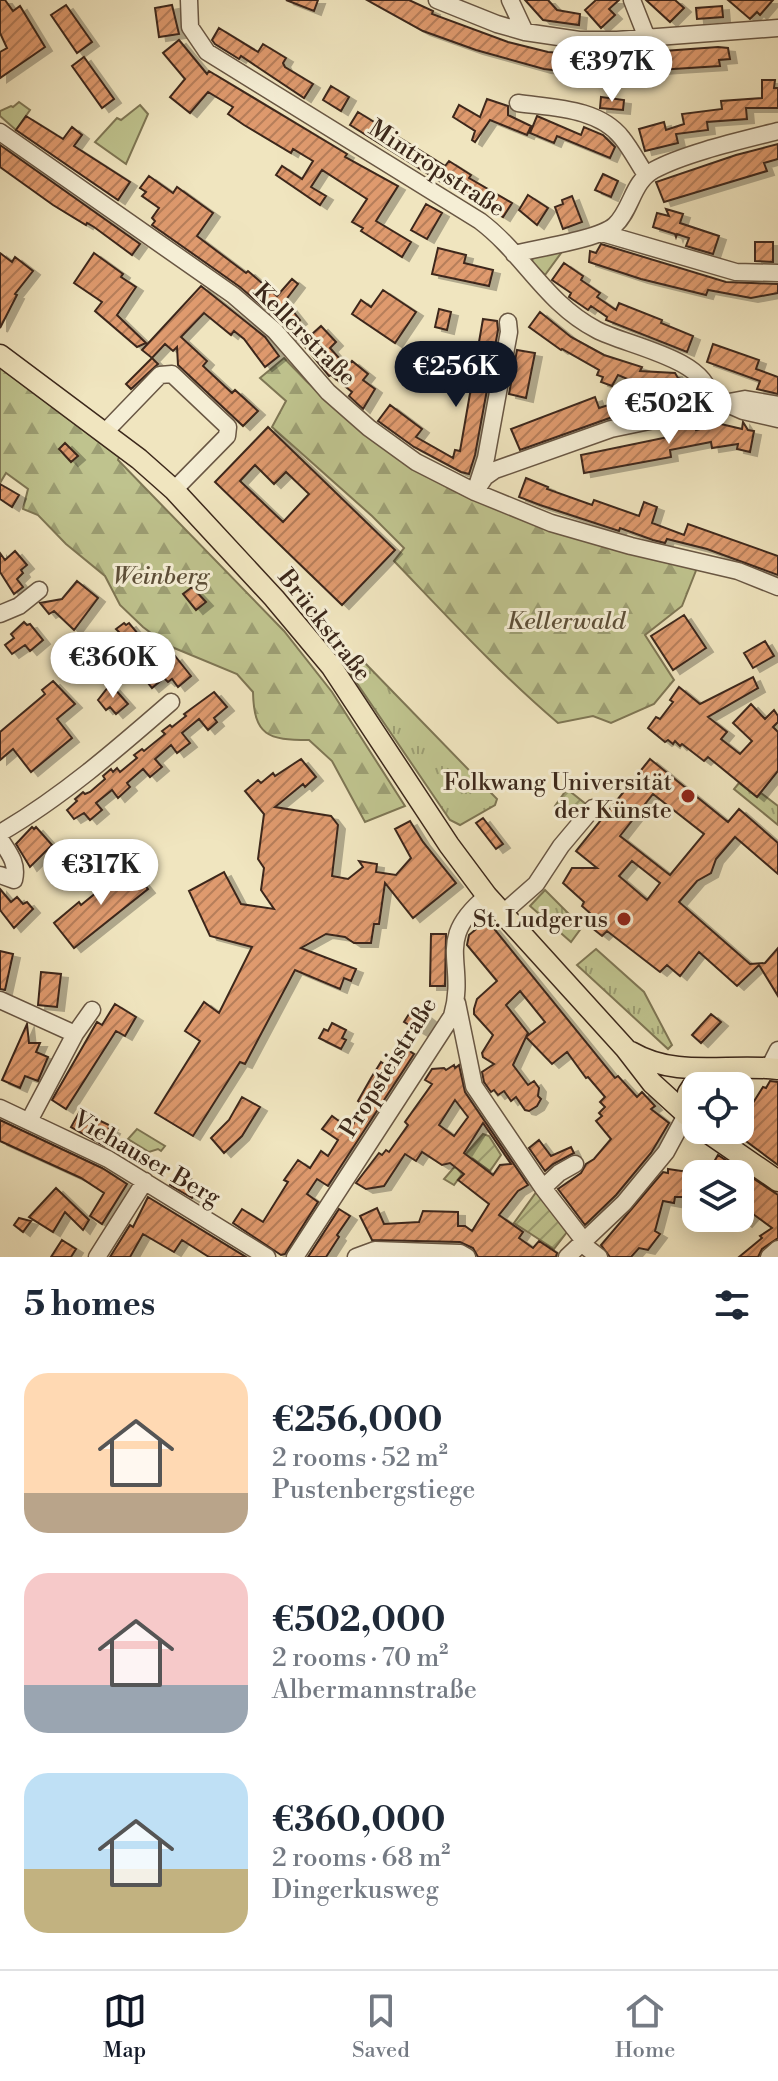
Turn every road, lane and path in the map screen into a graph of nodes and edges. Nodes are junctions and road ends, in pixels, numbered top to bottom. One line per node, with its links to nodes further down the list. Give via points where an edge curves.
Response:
1 (189, 0): 13 (street, Mintropstraße, via 190,27 207,52 480,221)
2 (437, 0): 6 (street)
3 (510, 0): 6 (street)
4 (632, 0): 7 (street)
5 (778, 28): 7 (street)
6 (525, 32): 7 (street, via 579,40)
7 (647, 38)
8 (518, 103): 11 (street, via 605,122)
9 (778, 131): 11 (street)
10 (0, 132): 23 (street, Kellerstraße, via 233,295 275,331 328,392 378,434 416,462)
11 (646, 175): 12 (street, via 618,221)
12 (602, 233): 13 (street); 14 (street, via 736,272)
13 (514, 254): 17 (street, Mintropstraße, via 565,310 599,331 691,368)
14 (778, 273)
15 (508, 322): 23 (street, via 486,458)
16 (0, 355): 21 (main road, Brückstraße)
17 (709, 396): 18 (street); 23 (street, via 688,413 611,429 495,470)
18 (729, 402): 19 (street); 20 (street)
19 (778, 405)
20 (778, 419)
21 (105, 432): 22 (main road, Brückstraße); 22 (street, via 160,375 172,374 228,427 227,436)
22 (174, 490): 32 (main road, Brückstraße, via 331,666)
23 (475, 492): 24 (street, Kellerstraße, via 585,534 714,564)
24 (778, 587)
25 (39, 590): 26 (street)
26 (0, 614)
27 (171, 702): 29 (street, via 81,778)
28 (593, 808): 33 (street, via 536,884)
29 (0, 833)
30 (0, 839): 31 (street, via 16,870 14,880)
31 (0, 875)
32 (487, 896): 33 (main road, Brückstraße); 35 (street, Propsteistraße, via 469,911 456,935)
33 (502, 914): 38 (main road, Brückstraße)
34 (0, 1000): 37 (street)
35 (456, 1001): 50 (street, via 474,1086); 55 (street, Propsteistraße, via 429,1054)
36 (92, 1010): 37 (street)
37 (75, 1034): 44 (street)
38 (625, 1048): 40 (main road, via 651,1062); 43 (main road, Brückstraße)
39 (775, 1062): 40 (main road)
40 (704, 1069): 41 (main road)
41 (702, 1072)
42 (0, 1108): 44 (street, Viehauser Berg)
43 (682, 1111)
44 (29, 1121): 48 (street, Viehauser Berg)
45 (682, 1131): 51 (street, via 624,1203)
46 (724, 1144): 49 (main road)
47 (575, 1164): 50 (street)
48 (145, 1181): 53 (street); 54 (street, Viehauser Berg)
49 (778, 1181)
50 (543, 1188): 51 (street)
51 (583, 1242): 57 (street); 58 (street)
52 (363, 1255): 56 (street)
53 (97, 1257)
54 (267, 1257)
55 (295, 1257)
56 (467, 1257)
57 (567, 1257)
58 (599, 1257)

